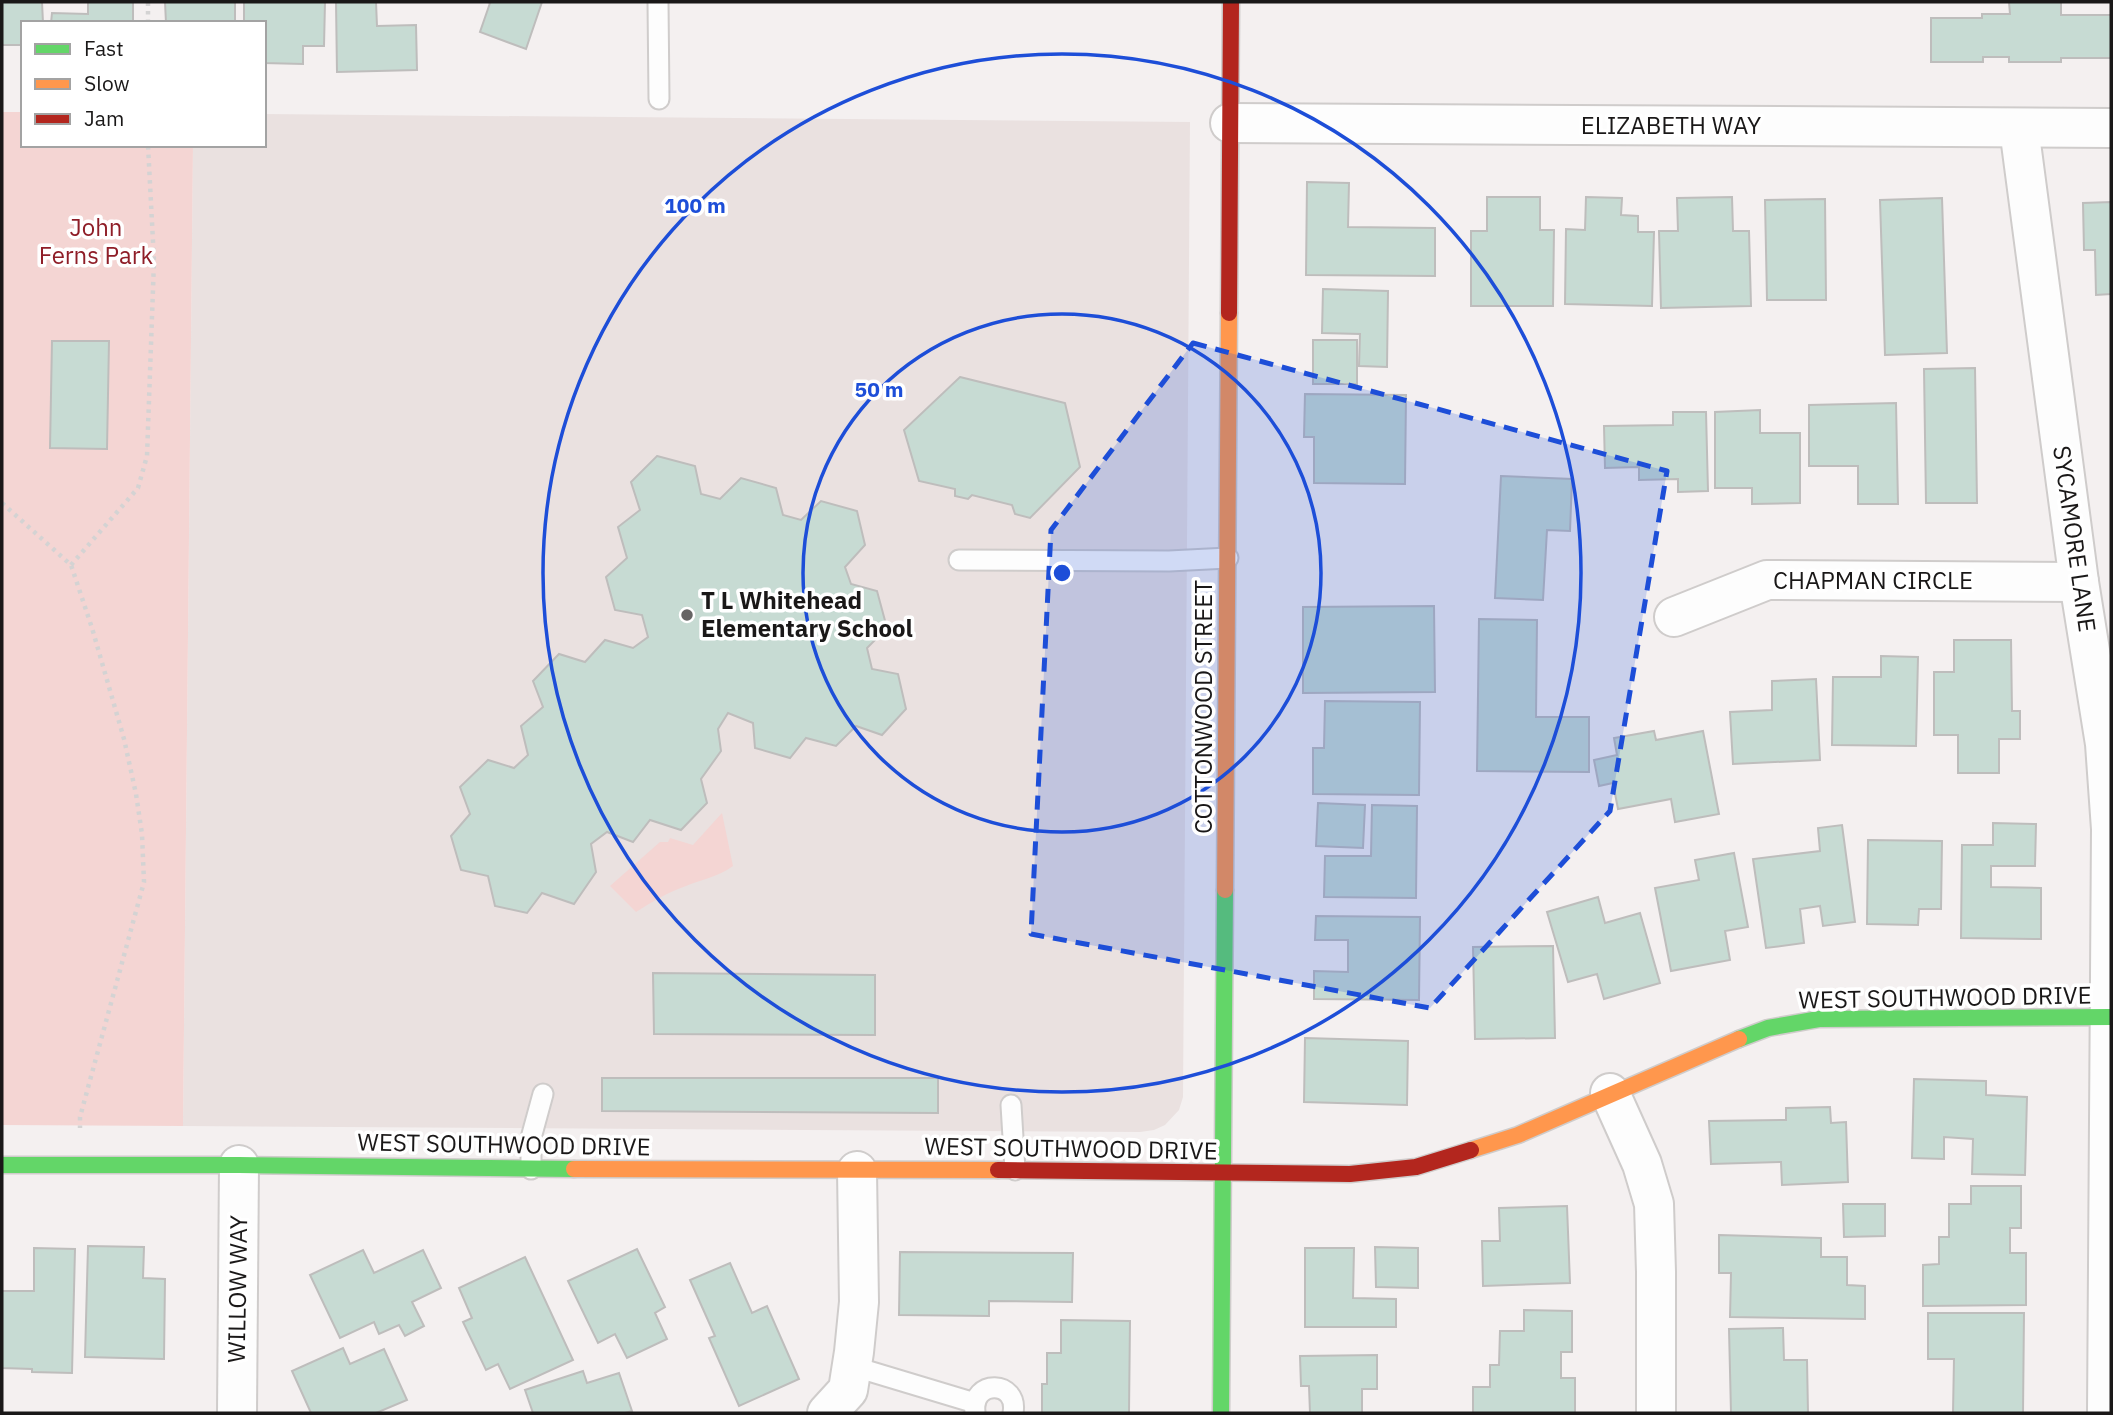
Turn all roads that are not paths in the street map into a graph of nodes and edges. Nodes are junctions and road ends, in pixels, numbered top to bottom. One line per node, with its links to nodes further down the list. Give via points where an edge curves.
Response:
1 (658, 2): 3 (lane)
2 (1231, 2): 4 (street, COTTONWOOD STREET)
3 (659, 99)
4 (1230, 123): 5 (street, ELIZABETH WAY); 7 (street, COTTONWOOD STREET)
5 (2019, 128): 6 (street, ELIZABETH WAY); 9 (street, SYCAMORE LANE)
6 (2111, 128)
7 (1228, 558): 8 (lane); 20 (street, COTTONWOOD STREET)
8 (958, 560)
9 (2079, 582): 10 (street, CHAPMAN CIRCLE, via 1767,580); 11 (street, SYCAMORE LANE, via 2105,744 2111,829)
10 (1674, 617)
11 (2110, 1017): 12 (street, WEST SOUTHWOOD DRIVE, via 1819,1019 1768,1028); 28 (street, SYCAMORE LANE)
12 (1610, 1093): 20 (street, WEST SOUTHWOOD DRIVE, via 1518,1135 1416,1167 1350,1174); 27 (street, via 1642,1164 1654,1204)
13 (543, 1094): 17 (lane, via 531,1138)
14 (1011, 1105): 18 (lane)
15 (2, 1165): 16 (street, WEST SOUTHWOOD DRIVE)
16 (239, 1165): 17 (street, WEST SOUTHWOOD DRIVE); 23 (street, WILLOW WAY)
17 (531, 1169): 19 (street, WEST SOUTHWOOD DRIVE)
18 (1015, 1170): 19 (street, WEST SOUTHWOOD DRIVE); 20 (street, WEST SOUTHWOOD DRIVE)
19 (857, 1171): 21 (street, via 859,1302)
20 (1223, 1174): 26 (street, COTTONWOOD STREET)
21 (852, 1366): 22 (lane); 24 (street, via 848,1390)
22 (975, 1408): 25 (lane, via 980,1393 999,1388 1010,1395)
23 (237, 1413)
24 (827, 1413)
25 (1013, 1413)
26 (1222, 1413)
27 (1656, 1413)
28 (2107, 1413)

